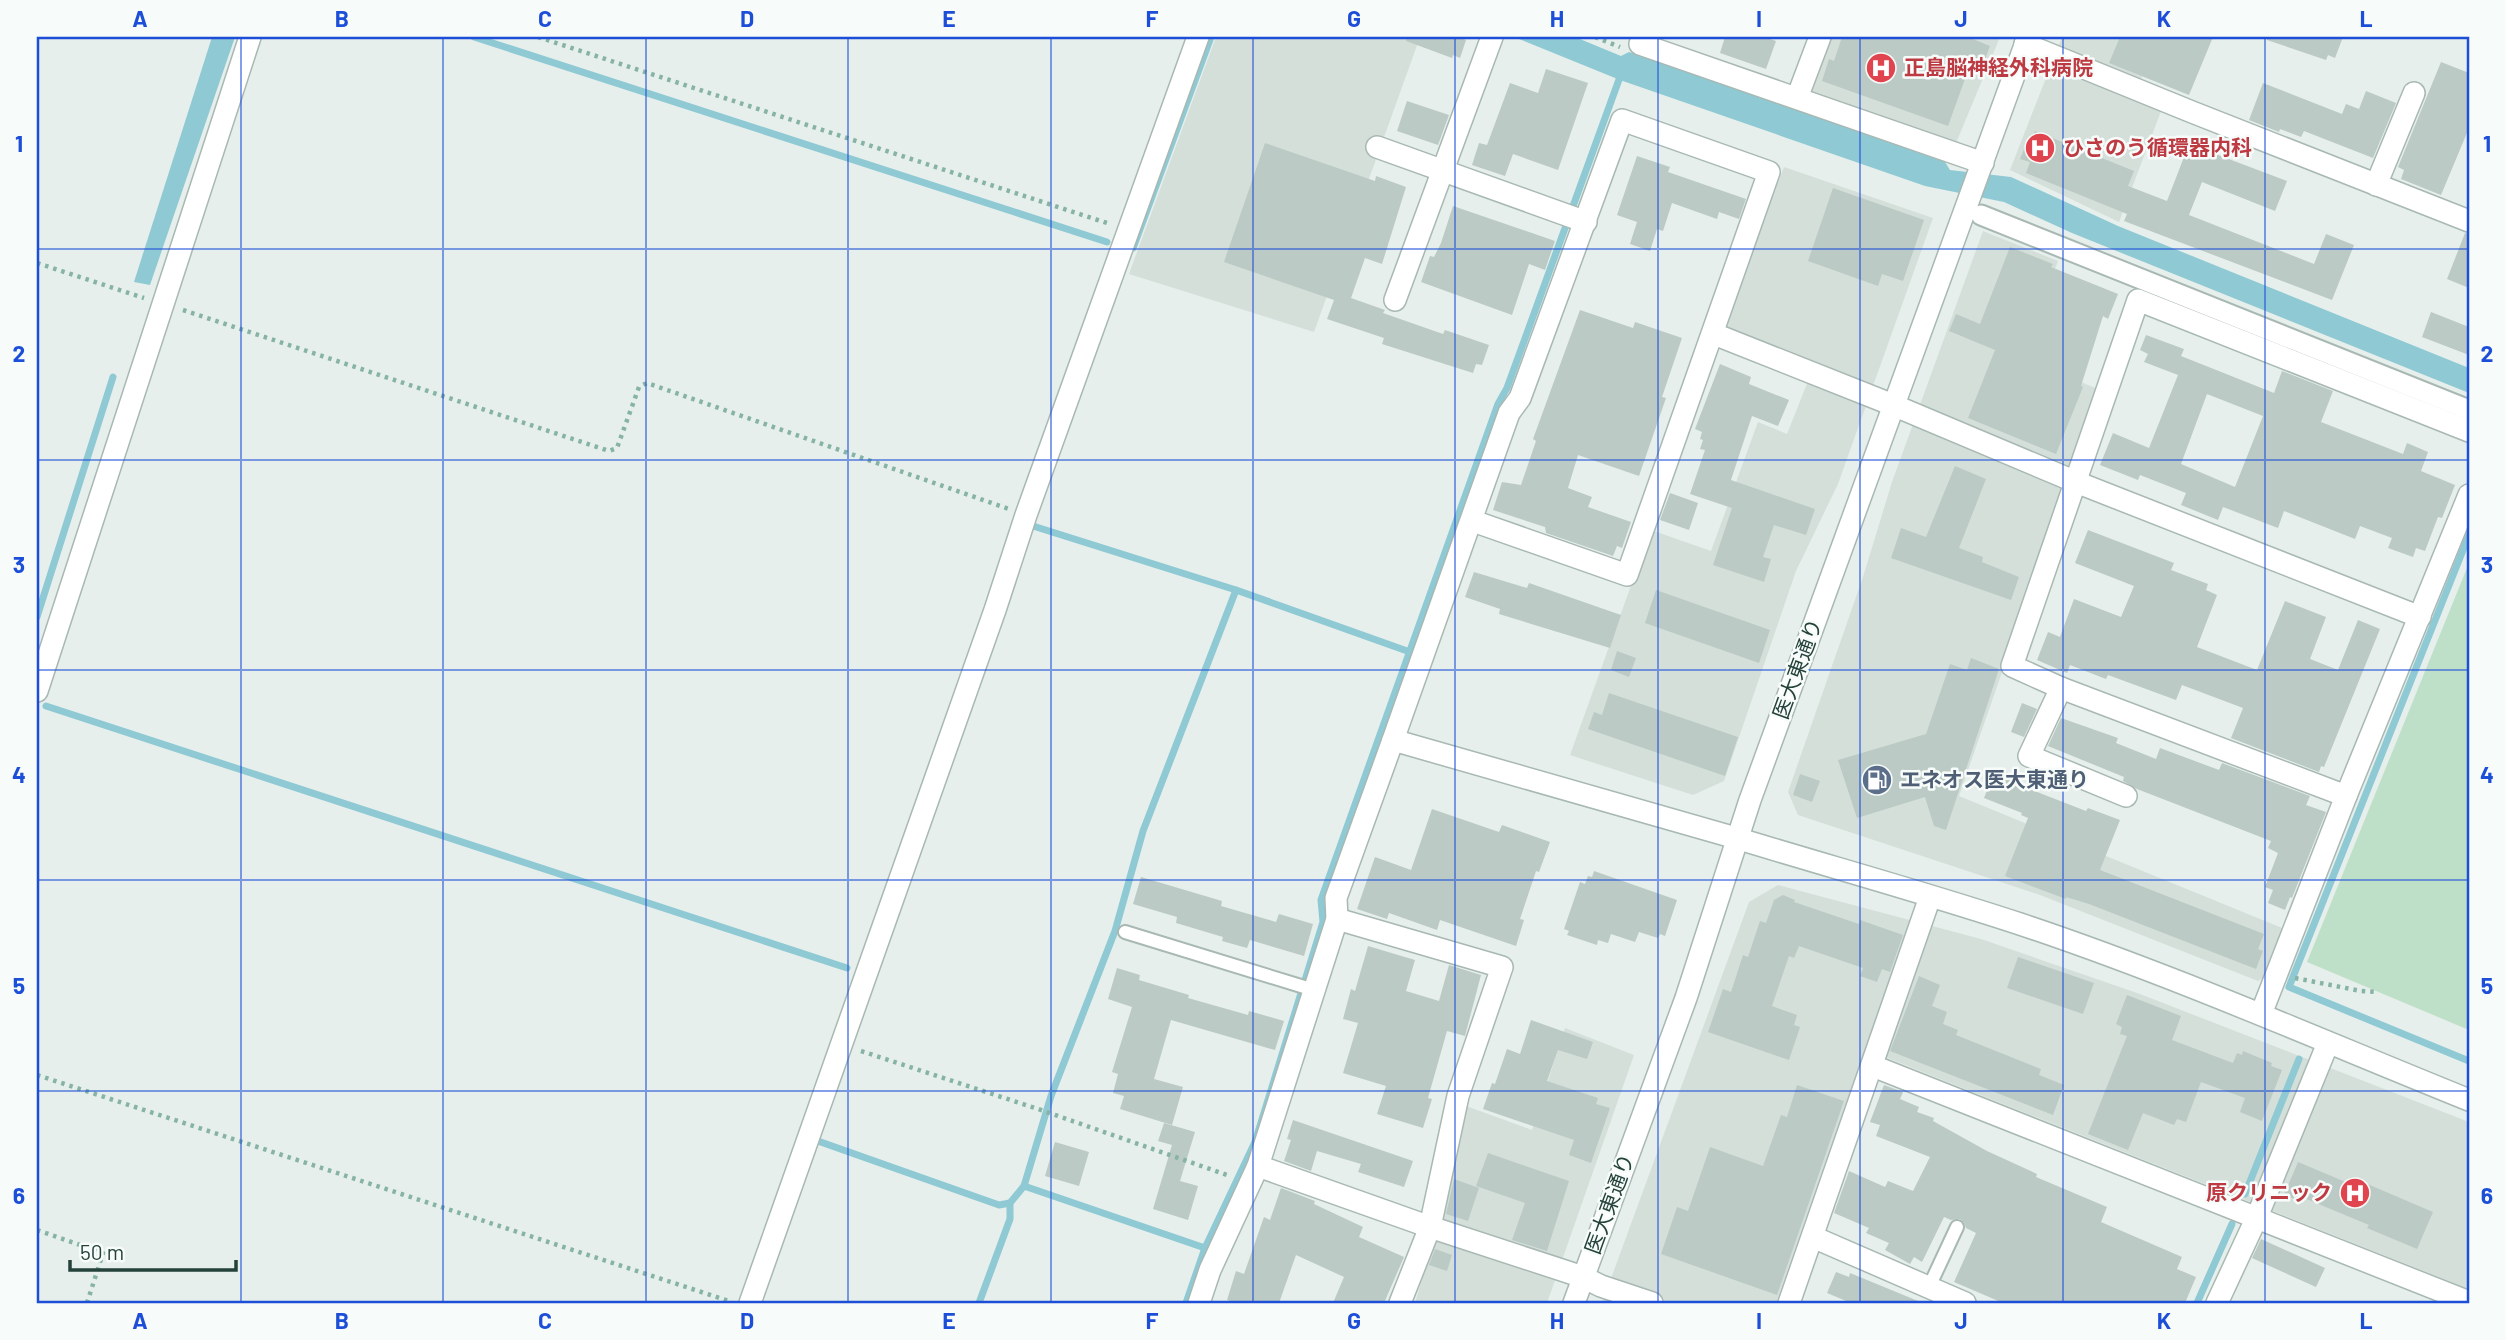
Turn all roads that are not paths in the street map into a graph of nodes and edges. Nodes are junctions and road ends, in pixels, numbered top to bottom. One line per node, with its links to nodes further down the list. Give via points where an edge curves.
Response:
1 (250, 37): 26 (street)
2 (1198, 37): 48 (street)
3 (1492, 37): 11 (street)
4 (1643, 37): 8 (street, via 1640,44)
5 (1820, 37): 8 (street)
6 (2027, 40): 10 (street, 医大東通り); 12 (street)
7 (2414, 93): 12 (street)
8 (1797, 98): 10 (street)
9 (1377, 147): 11 (street)
10 (1982, 166): 13 (street, 医大東通り)
11 (1443, 170): 14 (street); 16 (street)
12 (2376, 185): 15 (street)
13 (1975, 208): 18 (street, 医大東通り); 19 (street)
14 (1576, 218): 17 (street, via 1622,120 1769,172); 23 (street, via 1520,398 1509,413)
15 (2469, 221)
16 (1395, 300)
17 (1714, 334): 18 (street); 23 (street, via 1628,575)
18 (1893, 405): 21 (street); 30 (street, 医大東通り)
19 (2469, 410)
20 (2469, 431): 21 (street, via 2138,300)
21 (2076, 482): 24 (street); 25 (street, via 2012,666)
22 (2469, 495): 24 (street)
23 (1473, 521): 27 (street)
24 (2420, 617): 29 (street)
25 (2061, 688): 28 (street, via 2029,756); 29 (street)
26 (37, 691)
27 (1393, 740): 30 (street); 32 (street, via 1336,898)
28 (2126, 796)
29 (2346, 796): 35 (street)
30 (1736, 838): 31 (street); 44 (street, 医大東通り, via 1686,998)
31 (1930, 897): 35 (street, via 2021,924); 37 (street)
32 (1337, 919): 34 (street); 41 (street, via 1502,967 1458,1096)
33 (1125, 932): 34 (lane)
34 (1306, 987): 39 (street)
35 (2261, 1014): 36 (street)
36 (2328, 1043): 38 (street); 40 (street)
37 (1873, 1066): 40 (street); 43 (street)
38 (2469, 1100)
39 (1258, 1166): 41 (street); 49 (street)
40 (2257, 1217): 46 (street); 55 (street)
41 (1430, 1227): 44 (street); 50 (street)
42 (1957, 1227): 45 (lane)
43 (1813, 1237): 45 (street); 53 (street)
44 (1583, 1277): 51 (street, 医大東通り); 52 (street)
45 (1932, 1294): 54 (street)
46 (2438, 1297): 47 (street)
47 (2469, 1301)
48 (750, 1303)
49 (1199, 1303)
50 (1400, 1303)
51 (1574, 1303)
52 (1652, 1303)
53 (1789, 1303)
54 (1965, 1303)
55 (2217, 1303)

